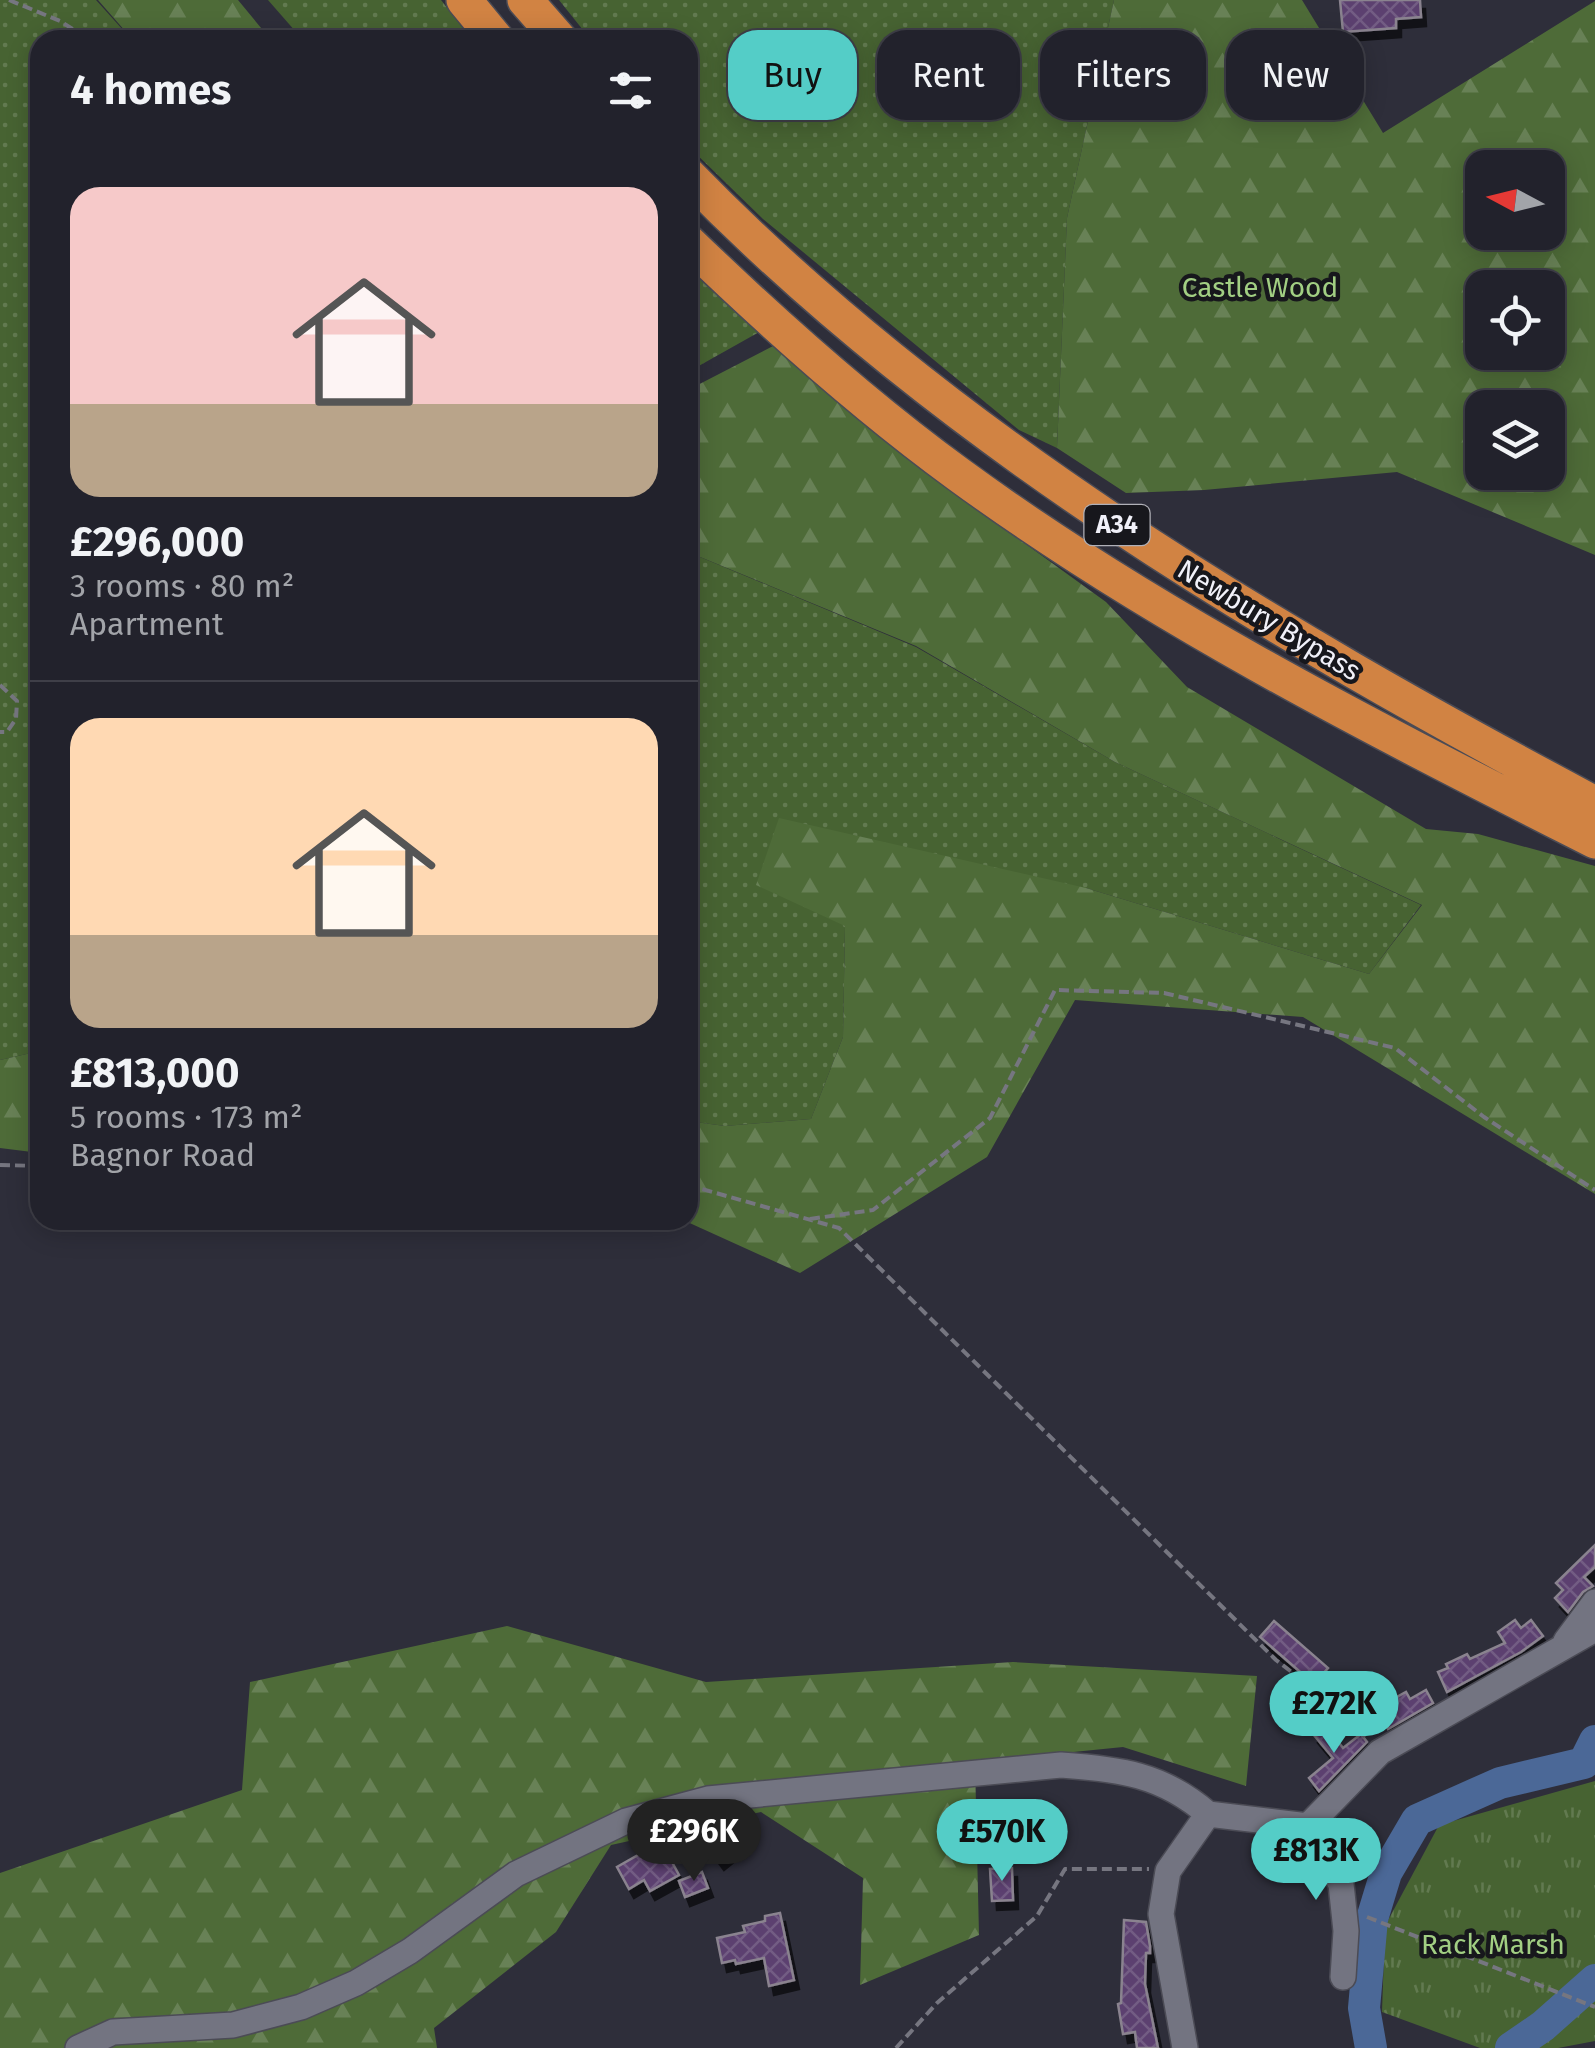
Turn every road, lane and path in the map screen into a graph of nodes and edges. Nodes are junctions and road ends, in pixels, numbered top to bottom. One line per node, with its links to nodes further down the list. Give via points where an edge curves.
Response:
1 (9, 0): 4 (path)
2 (464, 0): 5 (highway)
3 (525, 0): 6 (highway)
4 (75, 30)
5 (489, 30)
6 (551, 30)
7 (698, 185): 11 (highway, Newbury Bypass / A34, via 760,247 890,356 1133,536 1350,670)
8 (698, 251): 12 (highway, Newbury Bypass / A34, via 882,414 1048,536 1242,654)
9 (0, 685): 10 (path, via 17,701 16,719)
10 (0, 732)
11 (1595, 804)
12 (1595, 842)
13 (0, 1165): 14 (path)
14 (30, 1166)
15 (698, 1189): 17 (path)
16 (1595, 1190): 17 (path, via 1395,1048 1164,993 1055,990 990,1118 873,1210)
17 (810, 1219): 21 (path, via 839,1228 1276,1660 1340,1709)
18 (1595, 1602): 20 (street)
19 (1595, 1629): 20 (street)
20 (1563, 1646): 21 (street)
21 (1380, 1752): 23 (street)
22 (1208, 1814): 23 (street); 24 (street); 28 (street, via 1184,1792 1118,1769 1061,1765 708,1799 626,1821 516,1874 397,1959 301,2007 233,2025 113,2032)
23 (1308, 1826): 25 (street, via 1341,1884)
24 (1168, 1871): 29 (path, via 1066,1869 1037,1916); 30 (street, via 1161,1914)
25 (1344, 1908): 26 (street); 27 (path)
26 (1343, 1977)
27 (1595, 2007)
28 (78, 2048)
29 (896, 2048)
30 (1185, 2048)

